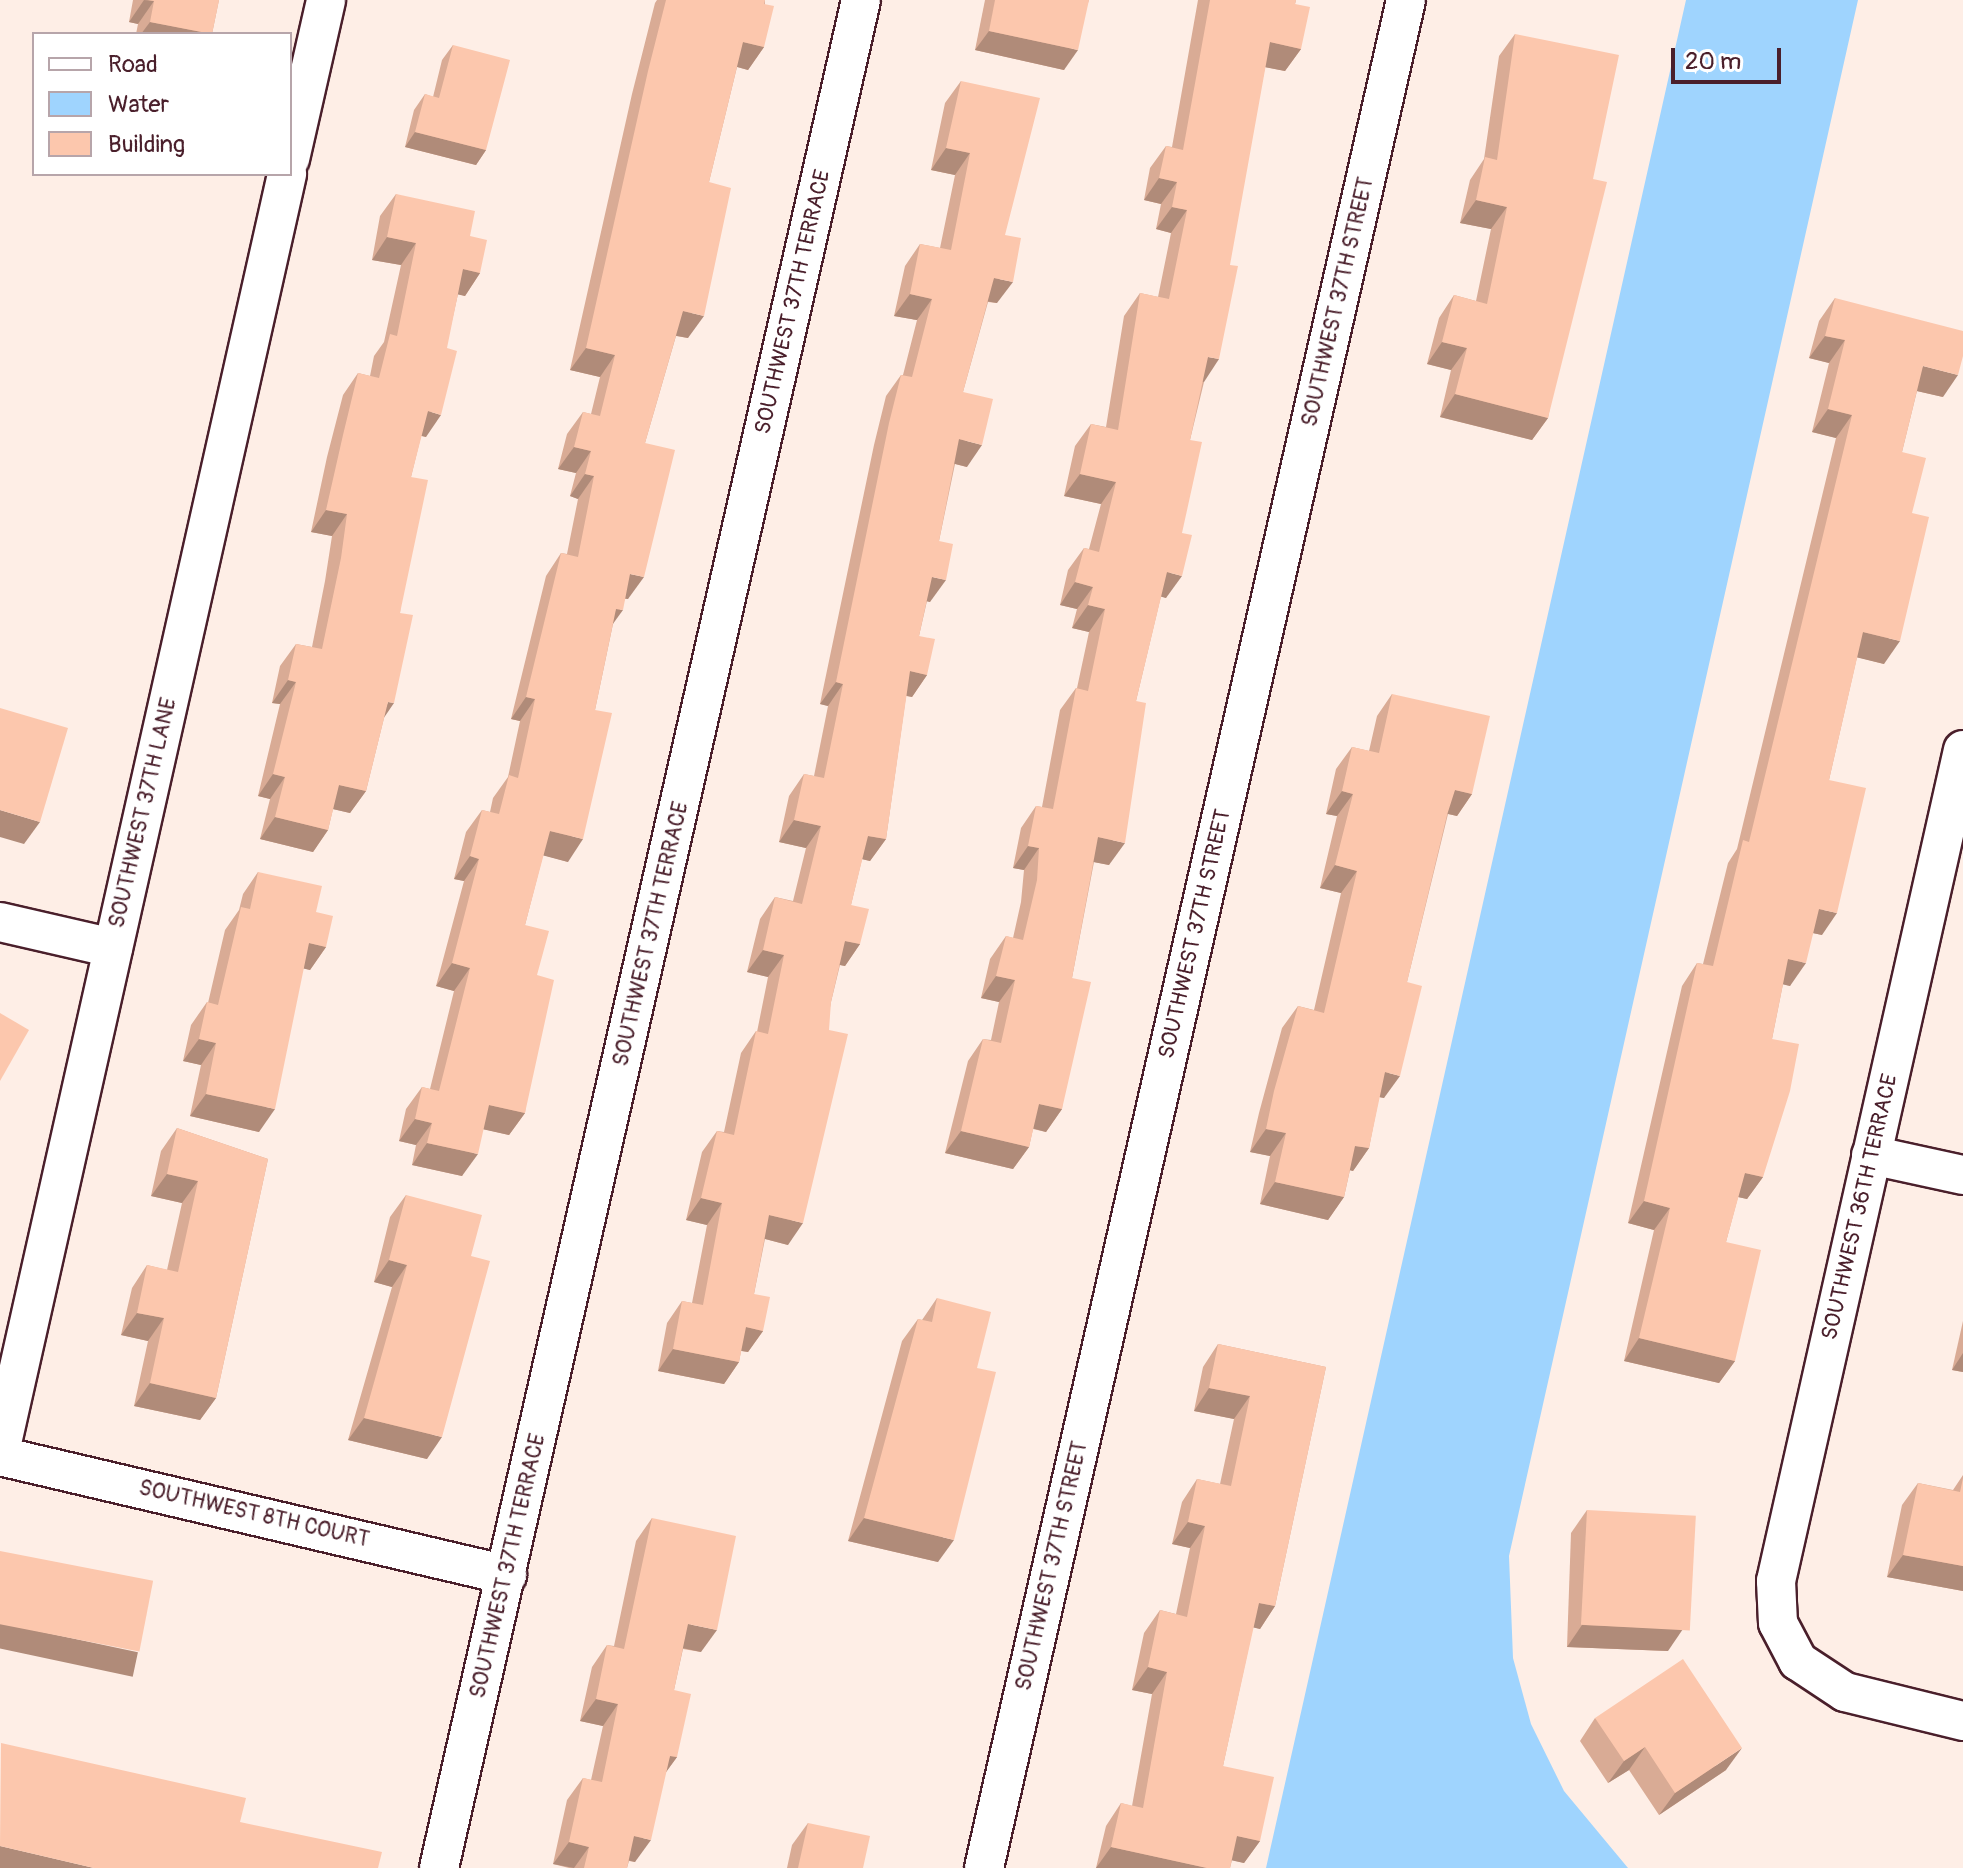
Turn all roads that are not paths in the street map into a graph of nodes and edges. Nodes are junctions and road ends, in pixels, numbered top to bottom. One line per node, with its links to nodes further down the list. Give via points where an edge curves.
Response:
1 (326, 0): 4 (street)
2 (861, 0): 12 (street, SOUTHWEST 37TH TERRACE)
3 (1406, 0): 15 (street, SOUTHWEST 37TH STREET)
4 (292, 150)
5 (287, 176): 8 (street, SOUTHWEST 37TH LANE)
6 (1963, 750): 9 (street, SOUTHWEST 36TH TERRACE)
7 (0, 922): 8 (street)
8 (113, 948): 11 (street, SOUTHWEST 37TH LANE)
9 (1871, 1155): 10 (street); 13 (street, SOUTHWEST 36TH TERRACE, via 1776,1581 1778,1623 1798,1661 1845,1692)
10 (1963, 1175)
11 (0, 1454): 12 (street, SOUTHWEST 8TH COURT)
12 (507, 1575): 14 (street, SOUTHWEST 37TH TERRACE)
13 (1963, 1721)
14 (439, 1868)
15 (984, 1868)

